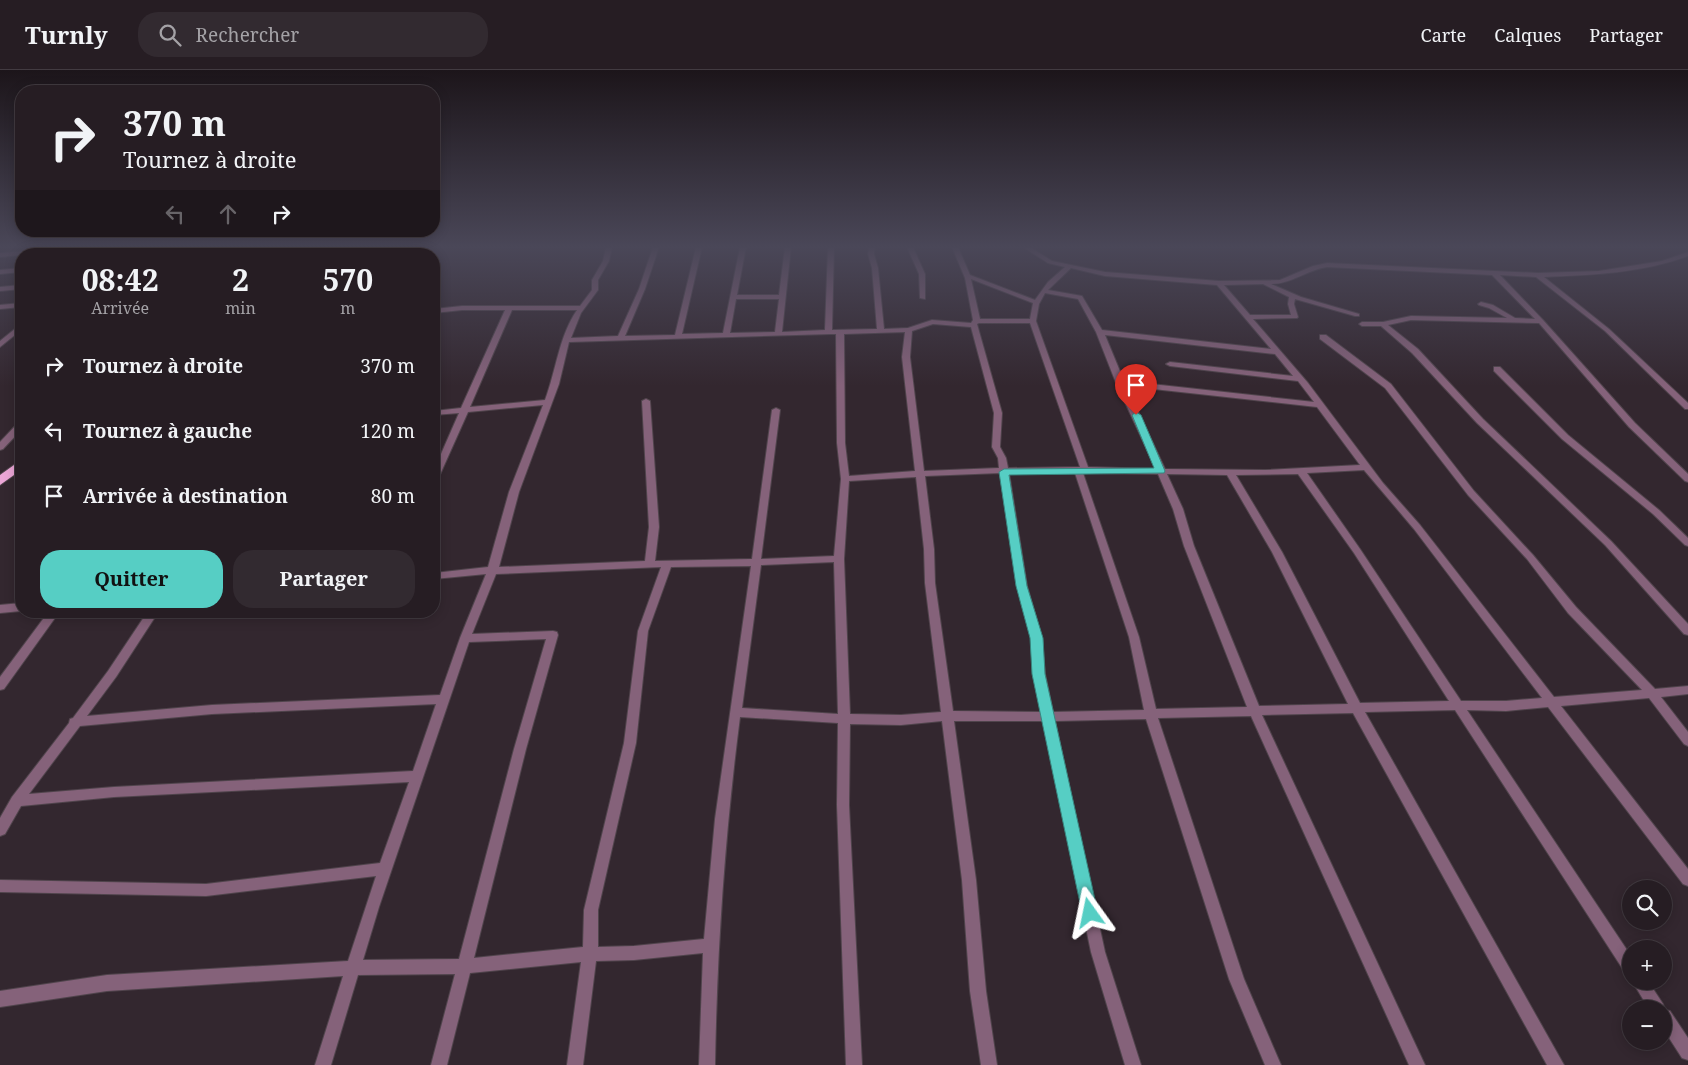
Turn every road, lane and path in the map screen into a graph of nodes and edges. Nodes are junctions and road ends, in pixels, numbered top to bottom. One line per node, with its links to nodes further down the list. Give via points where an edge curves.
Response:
1 (593, 293): 25 (street)
2 (640, 293): 46 (street)
3 (689, 293): 43 (street)
4 (734, 293): 17 (street)
5 (781, 293): 18 (street)
6 (829, 293): 41 (street)
7 (877, 293): 36 (street)
8 (924, 293): 20 (street)
9 (970, 293): 33 (street)
10 (1014, 293): 21 (street)
11 (1042, 293): 21 (street)
12 (1059, 293): 40 (street, via 1080,297)
13 (1228, 293): 29 (street)
14 (1285, 293): 19 (street)
15 (1514, 293): 31 (street)
16 (1561, 293): 57 (street, via 1607,330)
17 (733, 297): 18 (street); 44 (street)
18 (781, 297): 42 (street)
19 (1292, 297): 28 (street, via 1342,308); 29 (street, via 1290,304 1295,317)
20 (924, 298)
21 (1035, 302): 32 (street)
22 (1481, 304): 30 (street)
23 (15, 306): 24 (street)
24 (0, 307)
25 (582, 308): 26 (street); 47 (street)
26 (509, 309): 27 (street); 58 (street)
27 (440, 311)
28 (1357, 315)
29 (1249, 317): 49 (street)
30 (1515, 319): 31 (street); 35 (street, via 1411,318)
31 (1541, 320): 73 (street, via 1632,425)
32 (1033, 321): 33 (street); 66 (street)
33 (974, 323): 37 (street, via 932,322); 69 (street, via 998,413 996,447)
34 (1362, 324): 35 (street)
35 (1383, 324): 86 (street, via 1415,351 1480,420 1608,543)
36 (881, 330): 37 (street); 39 (street)
37 (909, 330): 71 (street, via 906,357)
38 (15, 332): 48 (street)
39 (840, 332): 41 (street); 72 (street, via 841,443)
40 (1100, 332): 49 (street); 53 (street)
41 (828, 333): 42 (street)
42 (778, 334): 44 (street)
43 (678, 336): 44 (street); 46 (street)
44 (726, 336)
45 (1323, 337): 90 (street, via 1388,386 1471,493 1530,557 1572,610)
46 (621, 338): 47 (street)
47 (566, 340): 55 (street)
48 (0, 346)
49 (1275, 352): 52 (street)
50 (1170, 364): 52 (street)
51 (1497, 369): 75 (street, via 1565,437 1656,512)
52 (1299, 379): 56 (street)
53 (1120, 383): 56 (street); 67 (street)
54 (646, 401): 77 (street, via 654,527)
55 (548, 402): 58 (street); 80 (street, via 517,483)
56 (1320, 405): 64 (street)
57 (1688, 407)
58 (464, 410): 60 (street); 63 (street)
59 (776, 410): 78 (street)
60 (440, 412)
61 (15, 432): 62 (street)
62 (0, 448)
63 (440, 465)
64 (1367, 468): 68 (street); 92 (street, via 1417,526)
65 (15, 469): 74 (highway)
66 (1082, 470): 67 (street); 69 (street); 97 (street, via 1134,637)
67 (1160, 471): 70 (street); 96 (street)
68 (1301, 471): 70 (street); 93 (street)
69 (1004, 472): 71 (street, via 960,471); 99 (street, via 1022,586 1037,638 1039,674)
70 (1230, 472): 94 (street, via 1276,552)
71 (919, 475): 72 (street); 98 (street)
72 (845, 479): 76 (street)
73 (1688, 479)
74 (0, 481)
75 (1688, 543)
76 (839, 559): 78 (street); 100 (street)
77 (650, 564): 79 (street); 80 (street)
78 (756, 564): 79 (street); 95 (street)
79 (668, 565): 110 (street, via 644,632 630,743 591,910)
80 (493, 569): 81 (street); 87 (street)
81 (440, 575)
82 (15, 607): 83 (street)
83 (0, 608)
84 (49, 618): 88 (street)
85 (149, 618): 101 (street, via 112,674)
86 (1688, 631)
87 (465, 638): 91 (street); 112 (street, via 553,635)
88 (0, 686)
89 (1688, 690): 90 (street)
90 (1652, 693): 92 (street); 102 (street)
91 (443, 699): 101 (street, via 126,716); 103 (street)
92 (1553, 702): 93 (street, via 1506,706); 107 (street)
93 (1457, 705): 94 (street); 111 (street)
94 (1357, 709): 96 (street); 126 (street)
95 (735, 712): 100 (street); 109 (street, via 716,860)
96 (1255, 712): 97 (street); 125 (street)
97 (1151, 715): 99 (street); 124 (street, via 1237,978)
98 (948, 718): 99 (street); 100 (street); 122 (street)
99 (1050, 718): 123 (street, via 1098,952)
100 (844, 720): 121 (street, via 843,804)
101 (74, 722): 104 (street)
102 (1688, 741)
103 (417, 776): 104 (street, via 114,792); 106 (street)
104 (17, 801): 105 (street)
105 (0, 830)
106 (385, 869): 108 (street, via 206,890); 113 (street)
107 (1688, 880)
108 (0, 886)
109 (710, 945): 110 (street); 120 (street)
110 (590, 954): 112 (street); 119 (street)
111 (1622, 955)
112 (464, 966): 113 (street); 118 (street)
113 (353, 968): 114 (street, via 107,983); 117 (street)
114 (0, 999)
115 (1672, 1029): 116 (street)
116 (1688, 1052)
117 (323, 1065)
118 (439, 1065)
119 (575, 1065)
120 (707, 1065)
121 (854, 1065)
122 (989, 1065)
123 (1133, 1065)
124 (1273, 1065)
125 (1417, 1065)
126 (1556, 1065)

